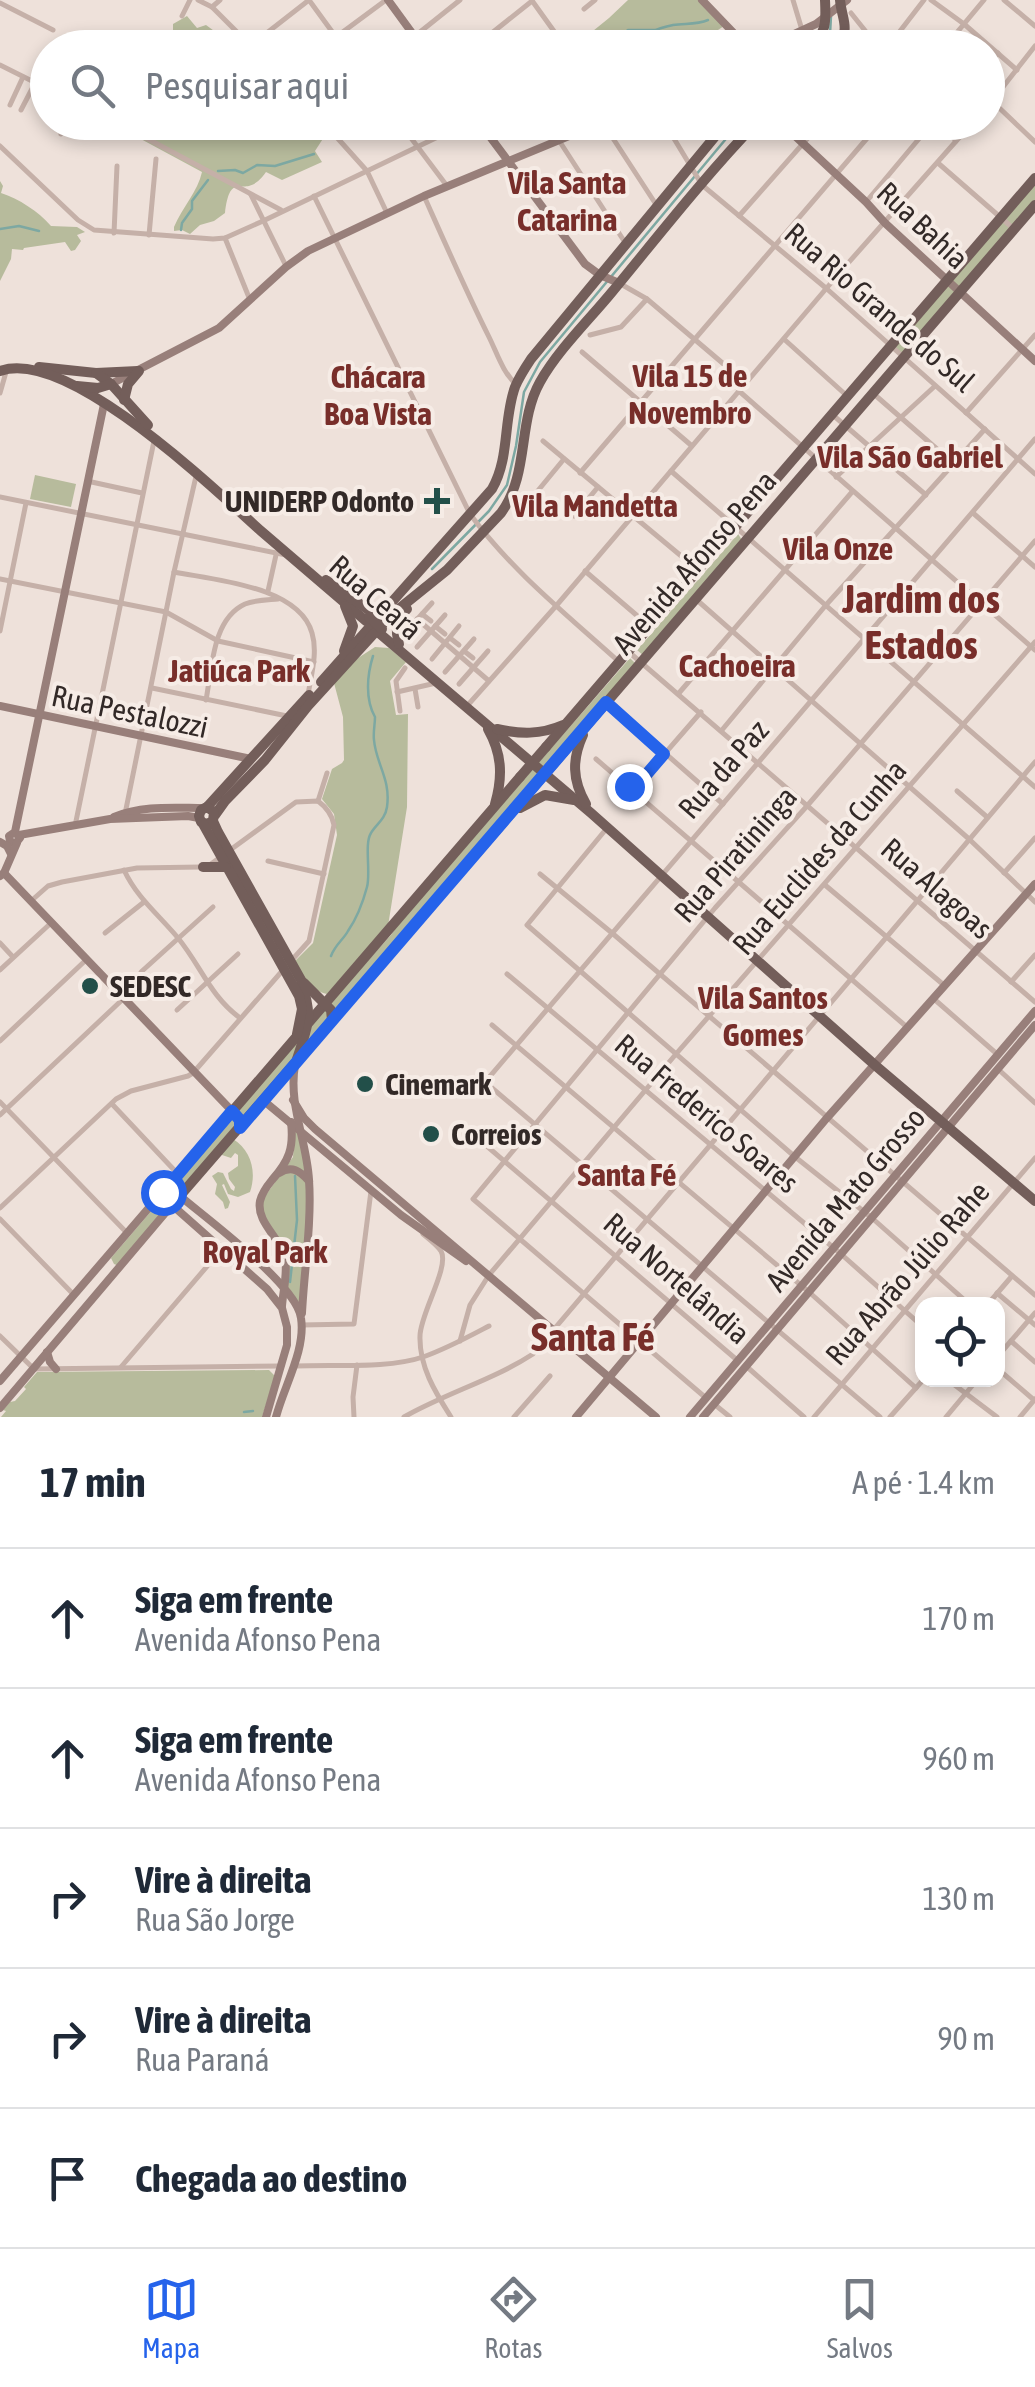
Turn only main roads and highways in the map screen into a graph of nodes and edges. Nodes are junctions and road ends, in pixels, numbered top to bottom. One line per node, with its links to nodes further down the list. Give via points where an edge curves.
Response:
1 (825, 0): 3 (main road)
2 (844, 5): 4 (main road)
3 (824, 30)
4 (845, 30)
5 (717, 140): 7 (main road)
6 (736, 140): 7 (main road)
7 (696, 175): 20 (main road, via 540,382 508,503); 21 (main road, via 657,206 531,358 513,390 492,489)
8 (1035, 178): 19 (main road, Avenida Afonso Pena)
9 (1035, 205): 22 (main road, Avenida Afonso Pena)
10 (0, 362): 12 (main road)
11 (0, 371): 13 (main road, via 41,372)
12 (96, 373): 14 (main road, Rua Ceará); 16 (main road, via 139,370 128,384)
13 (70, 384): 14 (main road); 15 (main road, Rua Ceará)
14 (111, 384): 15 (main road); 16 (main road, Rua Ceará)
15 (99, 401): 16 (main road); 17 (main road, Rua Ceará)
16 (128, 405): 17 (main road, Rua Ceará)
17 (197, 472): 18 (main road, Rua Ceará); 23 (main road, Rua Ceará)
18 (326, 580): 21 (main road, via 375,611); 24 (main road, Rua Ceará)
19 (686, 583): 22 (main road); 31 (main road, Avenida Afonso Pena)
20 (430, 584): 25 (main road, via 401,614); 26 (main road)
21 (406, 587): 27 (main road)
22 (694, 598): 32 (main road, Avenida Afonso Pena)
23 (342, 601): 24 (main road, Rua Ceará); 27 (main road, via 353,626)
24 (367, 619): 25 (main road, Rua Ceará, bridge)
25 (399, 643): 26 (main road); 29 (main road, Rua Ceará); 29 (main road, Rua Ceará)
26 (352, 659): 28 (main road)
27 (338, 663): 28 (main road)
28 (308, 702): 33 (main road); 34 (main road, via 283,718)
29 (466, 706): 30 (main road, Rua Ceará)
30 (488, 725): 31 (main road, via 526,734); 35 (main road, Rua Ceará); 36 (main road, via 500,763)
31 (564, 725): 36 (main road, Avenida Afonso Pena, bridge)
32 (586, 726): 37 (main road, via 574,765); 39 (main road, Avenida Afonso Pena, bridge)
33 (271, 752): 34 (main road); 38 (main road)
34 (251, 759): 38 (main road)
35 (577, 802): 37 (main road, Rua Ceará); 39 (main road, via 545,795)
36 (493, 809): 43 (main road, Avenida Afonso Pena)
37 (592, 813): 57 (main road, Rua Ceará)
38 (206, 815): 40 (main road)
39 (508, 818): 47 (main road, Avenida Afonso Pena)
40 (225, 859): 41 (main road); 42 (main road)
41 (203, 866)
42 (287, 965): 44 (main road); 51 (main road, via 302,1009)
43 (353, 971): 46 (main road, Avenida Afonso Pena); 47 (main road, via 346,986)
44 (300, 980): 45 (main road); 50 (main road)
45 (312, 990): 46 (main road, via 322,996); 48 (main road)
46 (335, 992): 48 (main road, Avenida Afonso Pena)
47 (354, 996): 49 (main road, Avenida Afonso Pena)
48 (326, 1004): 49 (main road); 50 (main road, Avenida Afonso Pena)
49 (332, 1020): 52 (main road, Avenida Afonso Pena)
50 (308, 1024): 51 (main road, Avenida Afonso Pena); 52 (main road)
51 (295, 1039): 53 (main road, Avenida Afonso Pena)
52 (295, 1065): 54 (main road, Avenida Afonso Pena)
53 (257, 1083): 54 (main road); 55 (main road, Avenida Afonso Pena)
54 (264, 1101): 56 (main road, Avenida Afonso Pena)
55 (232, 1111): 56 (main road); 56 (main road, Avenida Afonso Pena, via 165,1195 176,1200)
56 (240, 1128)
57 (1035, 1197)

